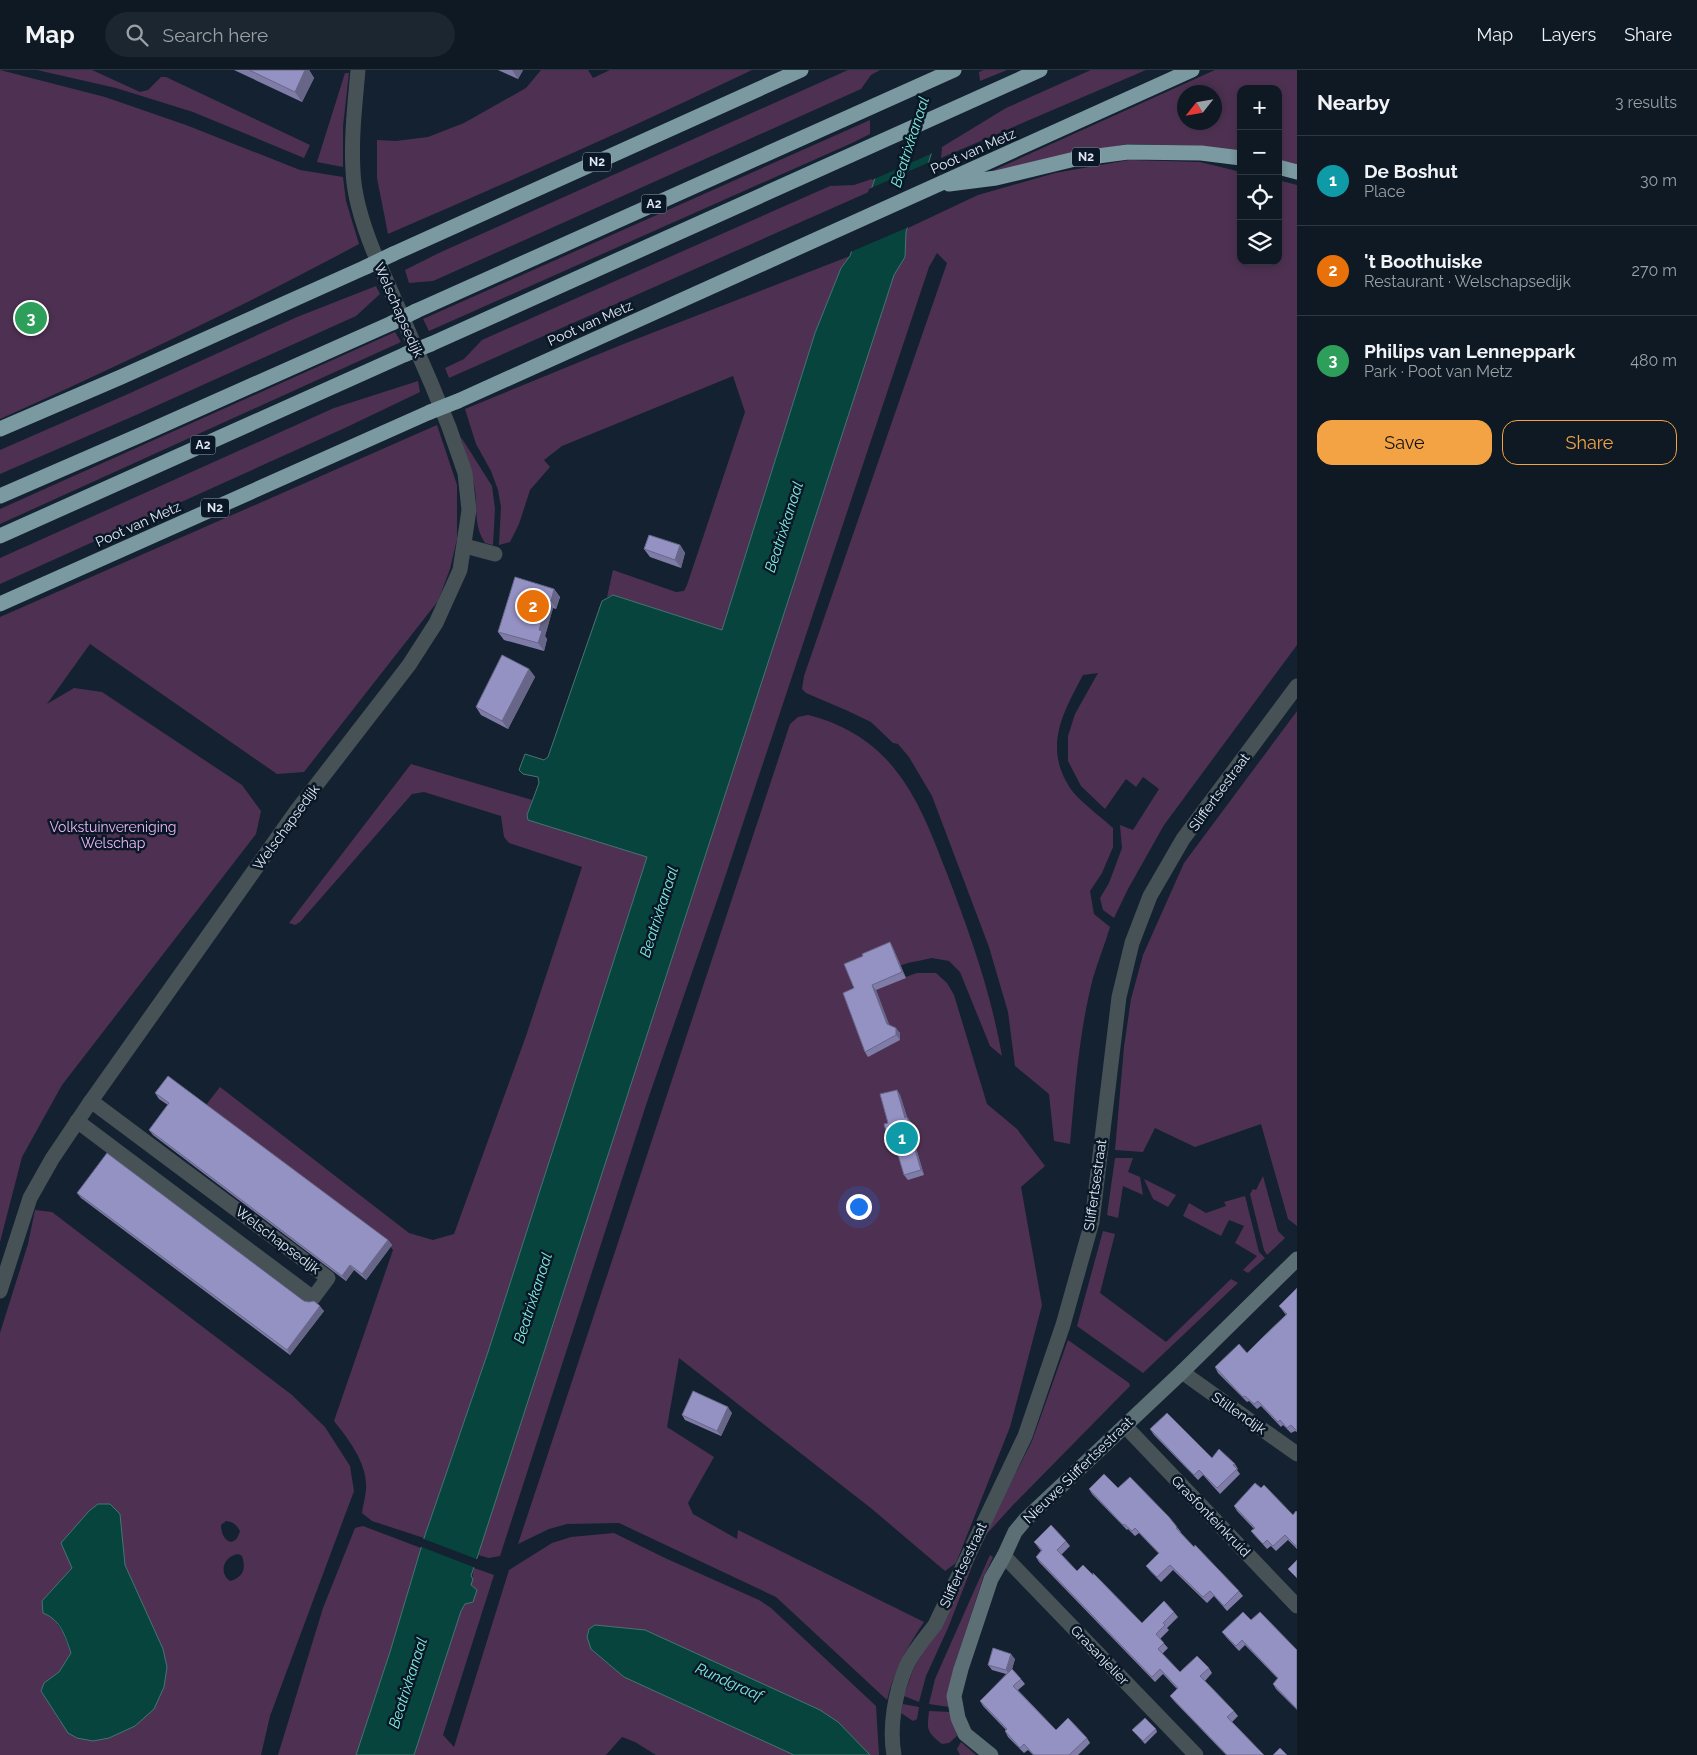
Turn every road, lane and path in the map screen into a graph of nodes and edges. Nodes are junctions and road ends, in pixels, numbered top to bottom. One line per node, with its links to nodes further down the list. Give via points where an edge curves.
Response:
1 (358, 70): 13 (street, Welschapsedijk, via 353,173 362,220 449,427 465,473 469,510)
2 (801, 70): 10 (highway, N2, bridge, via 121,378)
3 (954, 70): 11 (highway, A2, bridge, via 145,434)
4 (1040, 70): 12 (highway, A2, bridge)
5 (1192, 70): 9 (highway, Poot van Metz / N2)
6 (1237, 158): 9 (highway, N2, via 1200,153 1128,152 1075,159 996,178)
7 (1282, 168): 8 (highway)
8 (1297, 172)
9 (930, 187): 15 (highway, Poot van Metz / N2, bridge)
10 (0, 429)
11 (0, 496)
12 (0, 536)
13 (465, 546): 14 (street); 17 (street, Welschapsedijk, via 460,570 448,598 409,665 297,810)
14 (495, 554)
15 (0, 604)
16 (1297, 686): 26 (street, Sliffertsestraat, via 1184,839 1150,896 1132,943 1119,997 1092,1222 1063,1325 1024,1436 935,1624 906,1668 893,1714)
17 (91, 1101): 18 (street, Welschapsedijk); 18 (street, Welschapsedijk, via 328,1278 313,1298)
18 (77, 1122): 20 (street, Welschapsedijk, via 30,1198)
19 (1297, 1259): 21 (street, Nieuwe Sliffertsestraat)
20 (0, 1291)
21 (1182, 1372): 22 (street, Nieuwe Sliffertsestraat); 23 (street, Stillendijk)
22 (1125, 1426): 24 (street, Nieuwe Sliffertsestraat, via 1025,1520 1015,1532); 25 (street, Grasfonteinkruid)
23 (1297, 1454)
24 (1004, 1556): 27 (street, Nieuwe Sliffertsestraat, via 991,1579 954,1696 965,1734); 28 (street, Grasanjelier)
25 (1297, 1606)
26 (894, 1755)
27 (991, 1755)
28 (1196, 1755)

